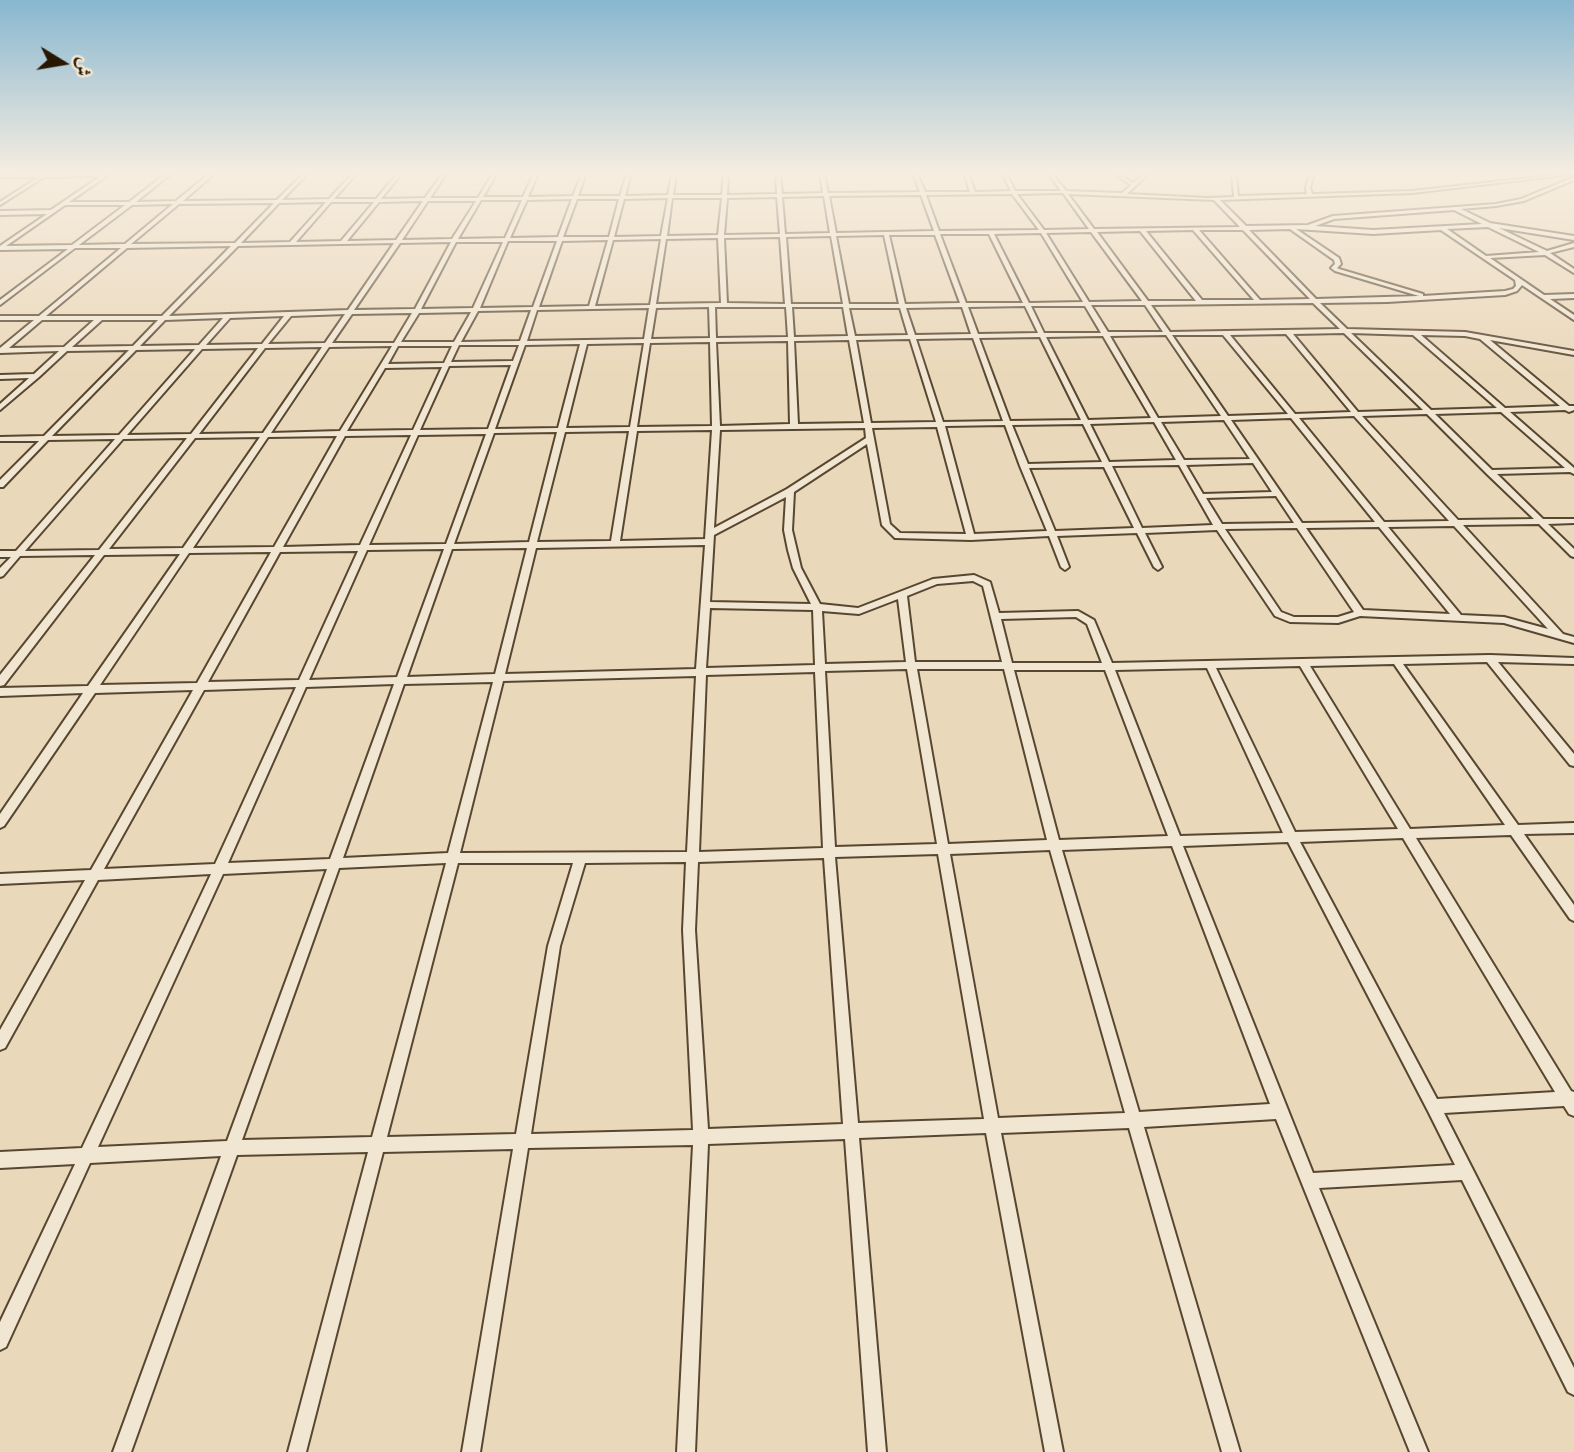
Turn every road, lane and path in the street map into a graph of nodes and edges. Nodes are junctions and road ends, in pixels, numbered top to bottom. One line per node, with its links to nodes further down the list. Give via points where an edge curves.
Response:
1 (507, 240): 55 (street)
2 (80, 241): 30 (street)
3 (133, 241): 29 (street)
4 (242, 241): 27 (street)
5 (454, 241): 6 (street); 24 (street); 56 (street)
6 (467, 241)
7 (560, 241): 54 (street)
8 (610, 241): 52 (street)
9 (662, 241): 53 (street)
10 (722, 241): 47 (street)
11 (781, 241): 48 (street)
12 (836, 241): 50 (street)
13 (888, 241): 51 (street)
14 (940, 241): 49 (street)
15 (994, 241): 45 (street)
16 (1048, 241): 44 (street)
17 (1099, 241): 40 (street)
18 (1151, 241): 41 (street)
19 (1205, 241): 42 (street)
20 (1256, 241): 39 (street)
21 (1310, 241): 38 (street, via 1336,259 1337,270)
22 (1462, 241): 33 (street)
23 (1522, 241): 32 (street)
24 (398, 242): 26 (street); 57 (street)
25 (292, 243): 26 (street); 27 (street)
26 (343, 243)
27 (239, 244): 29 (street); 63 (street)
28 (1574, 245): 32 (street)
29 (127, 246): 30 (street); 61 (street)
30 (72, 247): 31 (street); 43 (street)
31 (0, 248)
32 (1546, 253): 33 (street); 34 (street)
33 (1487, 257): 35 (street)
34 (1574, 271)
35 (1517, 278): 37 (street); 38 (street, via 1519,286 1505,293)
36 (1574, 296): 37 (street)
37 (1543, 297): 64 (street)
38 (1432, 299): 39 (street)
39 (1315, 301): 42 (street); 65 (street)
40 (1146, 302): 41 (street); 44 (street); 70 (street)
41 (1200, 302): 42 (street)
42 (1258, 302)
43 (0, 303)
44 (1087, 303): 45 (street); 69 (street)
45 (1027, 304): 49 (street); 71 (street)
46 (712, 305): 47 (street); 53 (street); 77 (street)
47 (724, 305): 48 (street)
48 (787, 305): 50 (street); 73 (street)
49 (963, 305): 51 (street); 74 (street)
50 (845, 306): 51 (street); 75 (street)
51 (902, 306): 76 (street)
52 (592, 307): 53 (street); 54 (street)
53 (651, 307): 79 (street)
54 (535, 308): 55 (street); 80 (street)
55 (476, 309): 56 (street); 81 (street)
56 (417, 310): 57 (street); 84 (street)
57 (349, 312): 58 (street); 83 (street)
58 (288, 315): 59 (street); 86 (street)
59 (228, 316): 63 (street); 85 (street)
60 (0, 318): 61 (street)
61 (40, 318): 62 (street); 89 (street)
62 (100, 318): 63 (street); 88 (street)
63 (164, 318): 87 (street)
64 (1574, 318)
65 (1347, 331): 66 (street); 67 (street); 100 (street)
66 (1288, 332): 68 (street); 101 (street)
67 (1414, 332): 72 (street); 99 (street)
68 (1225, 333): 70 (street); 103 (street)
69 (1105, 334): 70 (street); 71 (street); 105 (street)
70 (1167, 334): 104 (street)
71 (1043, 335): 74 (street); 107 (street)
72 (1481, 335): 90 (street); 98 (street)
73 (791, 337): 75 (street); 77 (street); 110 (street)
74 (975, 337): 76 (street); 106 (street)
75 (851, 338): 76 (street); 109 (street)
76 (913, 339): 108 (street)
77 (714, 340): 79 (street); 112 (street)
78 (584, 341): 79 (street); 80 (street); 114 (street)
79 (645, 341): 111 (street)
80 (521, 342): 81 (street); 92 (street)
81 (456, 344): 84 (street); 93 (street)
82 (1574, 344): 90 (street)
83 (327, 345): 84 (street); 86 (street); 117 (street)
84 (397, 345): 94 (street)
85 (200, 347): 86 (street); 87 (street); 119 (street)
86 (262, 347): 118 (street)
87 (137, 348): 88 (street); 120 (street)
88 (66, 349): 89 (street); 95 (street)
89 (1, 350)
90 (1560, 350): 91 (street)
91 (1574, 352)
92 (514, 363): 93 (street); 113 (street)
93 (446, 365): 94 (street); 115 (street)
94 (382, 366): 116 (street)
95 (37, 376): 96 (street); 97 (street)
96 (0, 377)
97 (0, 408)
98 (1570, 408): 99 (street); 102 (street)
99 (1504, 409): 100 (street); 127 (street)
100 (1426, 411): 101 (street); 128 (street)
101 (1355, 413): 103 (street); 135 (street)
102 (1574, 414)
103 (1291, 416): 104 (street); 137 (street)
104 (1224, 418): 105 (street); 123 (street)
105 (1154, 420): 107 (street); 124 (street)
106 (1007, 422): 107 (street); 108 (street); 126 (street)
107 (1085, 422): 125 (street)
108 (940, 423): 109 (street); 141 (street)
109 (869, 425): 110 (street); 121 (street)
110 (794, 426): 112 (street)
111 (634, 428): 112 (street); 114 (street); 143 (street)
112 (716, 428): 142 (street)
113 (491, 429): 114 (street); 115 (street); 145 (street)
114 (560, 429): 144 (street)
115 (416, 432): 116 (street); 146 (street)
116 (342, 433): 117 (street); 147 (street)
117 (264, 434): 118 (street); 148 (street)
118 (191, 436): 119 (street); 149 (street)
119 (121, 437): 120 (street); 151 (street)
120 (46, 438): 122 (street); 129 (street)
121 (871, 438): 130 (street); 141 (street, via 886,525 898,536 911,538)
122 (0, 439)
123 (1255, 461): 124 (street); 131 (street)
124 (1180, 462): 125 (street); 132 (street)
125 (1106, 464): 126 (street); 139 (street)
126 (1024, 466): 140 (street)
127 (1573, 471): 128 (street)
128 (1490, 472): 133 (street)
129 (0, 485)
130 (790, 491): 142 (street); 158 (street, via 792,550)
131 (1278, 494): 132 (street); 136 (street)
132 (1202, 496): 138 (street)
133 (1542, 522): 134 (street); 135 (street); 152 (street)
134 (1574, 522)
135 (1459, 525): 137 (street); 162 (street)
136 (1300, 526): 137 (street); 138 (street); 159 (street)
137 (1381, 526): 161 (street)
138 (1219, 527): 139 (street); 159 (street, via 1284,618 1338,620)
139 (1138, 529): 140 (street); 154 (street)
140 (1051, 533): 141 (street); 153 (street)
141 (971, 537)
142 (709, 538): 143 (street); 157 (street)
143 (615, 544): 144 (street)
144 (531, 545): 145 (street); 174 (street)
145 (448, 547): 146 (street); 176 (street)
146 (363, 548): 147 (street); 177 (street)
147 (277, 550): 148 (street); 178 (street)
148 (186, 551): 149 (street); 179 (street)
149 (100, 552): 151 (street); 175 (street)
150 (0, 554): 151 (street)
151 (18, 554): 155 (street)
152 (1574, 554)
153 (1065, 567)
154 (1158, 567)
155 (0, 574)
156 (902, 595): 158 (street, via 859,611); 160 (street, via 936,581 974,578 987,584); 168 (street)
157 (706, 605): 158 (street); 173 (street)
158 (817, 607): 172 (street)
159 (1360, 613): 161 (street)
160 (995, 616): 170 (street); 171 (street, via 1087,617)
161 (1457, 616): 162 (street, via 1509,620)
162 (1561, 637): 163 (street)
163 (1574, 640)
164 (1490, 659): 165 (street); 166 (street); 181 (street)
165 (1574, 661)
166 (1397, 662): 167 (street); 184 (street)
167 (1303, 663): 169 (street); 185 (street)
168 (911, 665): 170 (street); 172 (street); 189 (street)
169 (1210, 665): 171 (street); 186 (street)
170 (1008, 667): 171 (street); 188 (street)
171 (1109, 667): 187 (street)
172 (820, 668): 173 (street); 190 (street)
173 (701, 672): 174 (street); 191 (street)
174 (497, 678): 176 (street); 192 (street)
175 (0, 681)
176 (401, 681): 177 (street); 194 (street)
177 (303, 683): 178 (street); 195 (street)
178 (201, 686): 179 (street); 196 (street)
179 (91, 690): 180 (street); 182 (street)
180 (0, 692)
181 (1574, 762)
182 (0, 823)
183 (1574, 828): 184 (street)
184 (1514, 830): 185 (street); 198 (street)
185 (1407, 834): 186 (street); 200 (street)
186 (1292, 839): 187 (street); 201 (street)
187 (1176, 843): 188 (street); 202 (street)
188 (1054, 844): 189 (street); 203 (street)
189 (944, 848): 190 (street); 204 (street)
190 (830, 851): 191 (street); 205 (street)
191 (693, 857): 193 (street); 206 (street, via 689,930)
192 (453, 858): 193 (street); 194 (street); 208 (street)
193 (580, 859): 207 (street, via 554,946)
194 (333, 862): 195 (street); 209 (street)
195 (220, 867): 196 (street); 210 (street)
196 (96, 874): 197 (street); 199 (street)
197 (0, 879)
198 (1574, 915)
199 (0, 1043)
200 (1572, 1102): 201 (street)
201 (1433, 1106): 212 (street)
202 (1280, 1111): 203 (street); 213 (street)
203 (1136, 1120): 204 (street); 222 (street)
204 (992, 1124): 205 (street); 221 (street)
205 (853, 1131): 206 (street); 220 (street)
206 (701, 1137): 207 (street); 219 (street)
207 (522, 1141): 208 (street); 218 (street)
208 (377, 1145): 209 (street); 217 (street)
209 (229, 1148): 210 (street); 216 (street)
210 (85, 1157): 211 (street); 214 (street)
211 (0, 1160)
212 (1466, 1172): 213 (street); 215 (street)
213 (1308, 1181): 223 (street)
214 (0, 1341)
215 (1574, 1386)
216 (122, 1452)
217 (297, 1452)
218 (471, 1452)
219 (686, 1452)
220 (877, 1452)
221 (1054, 1452)
222 (1231, 1452)
223 (1419, 1452)

